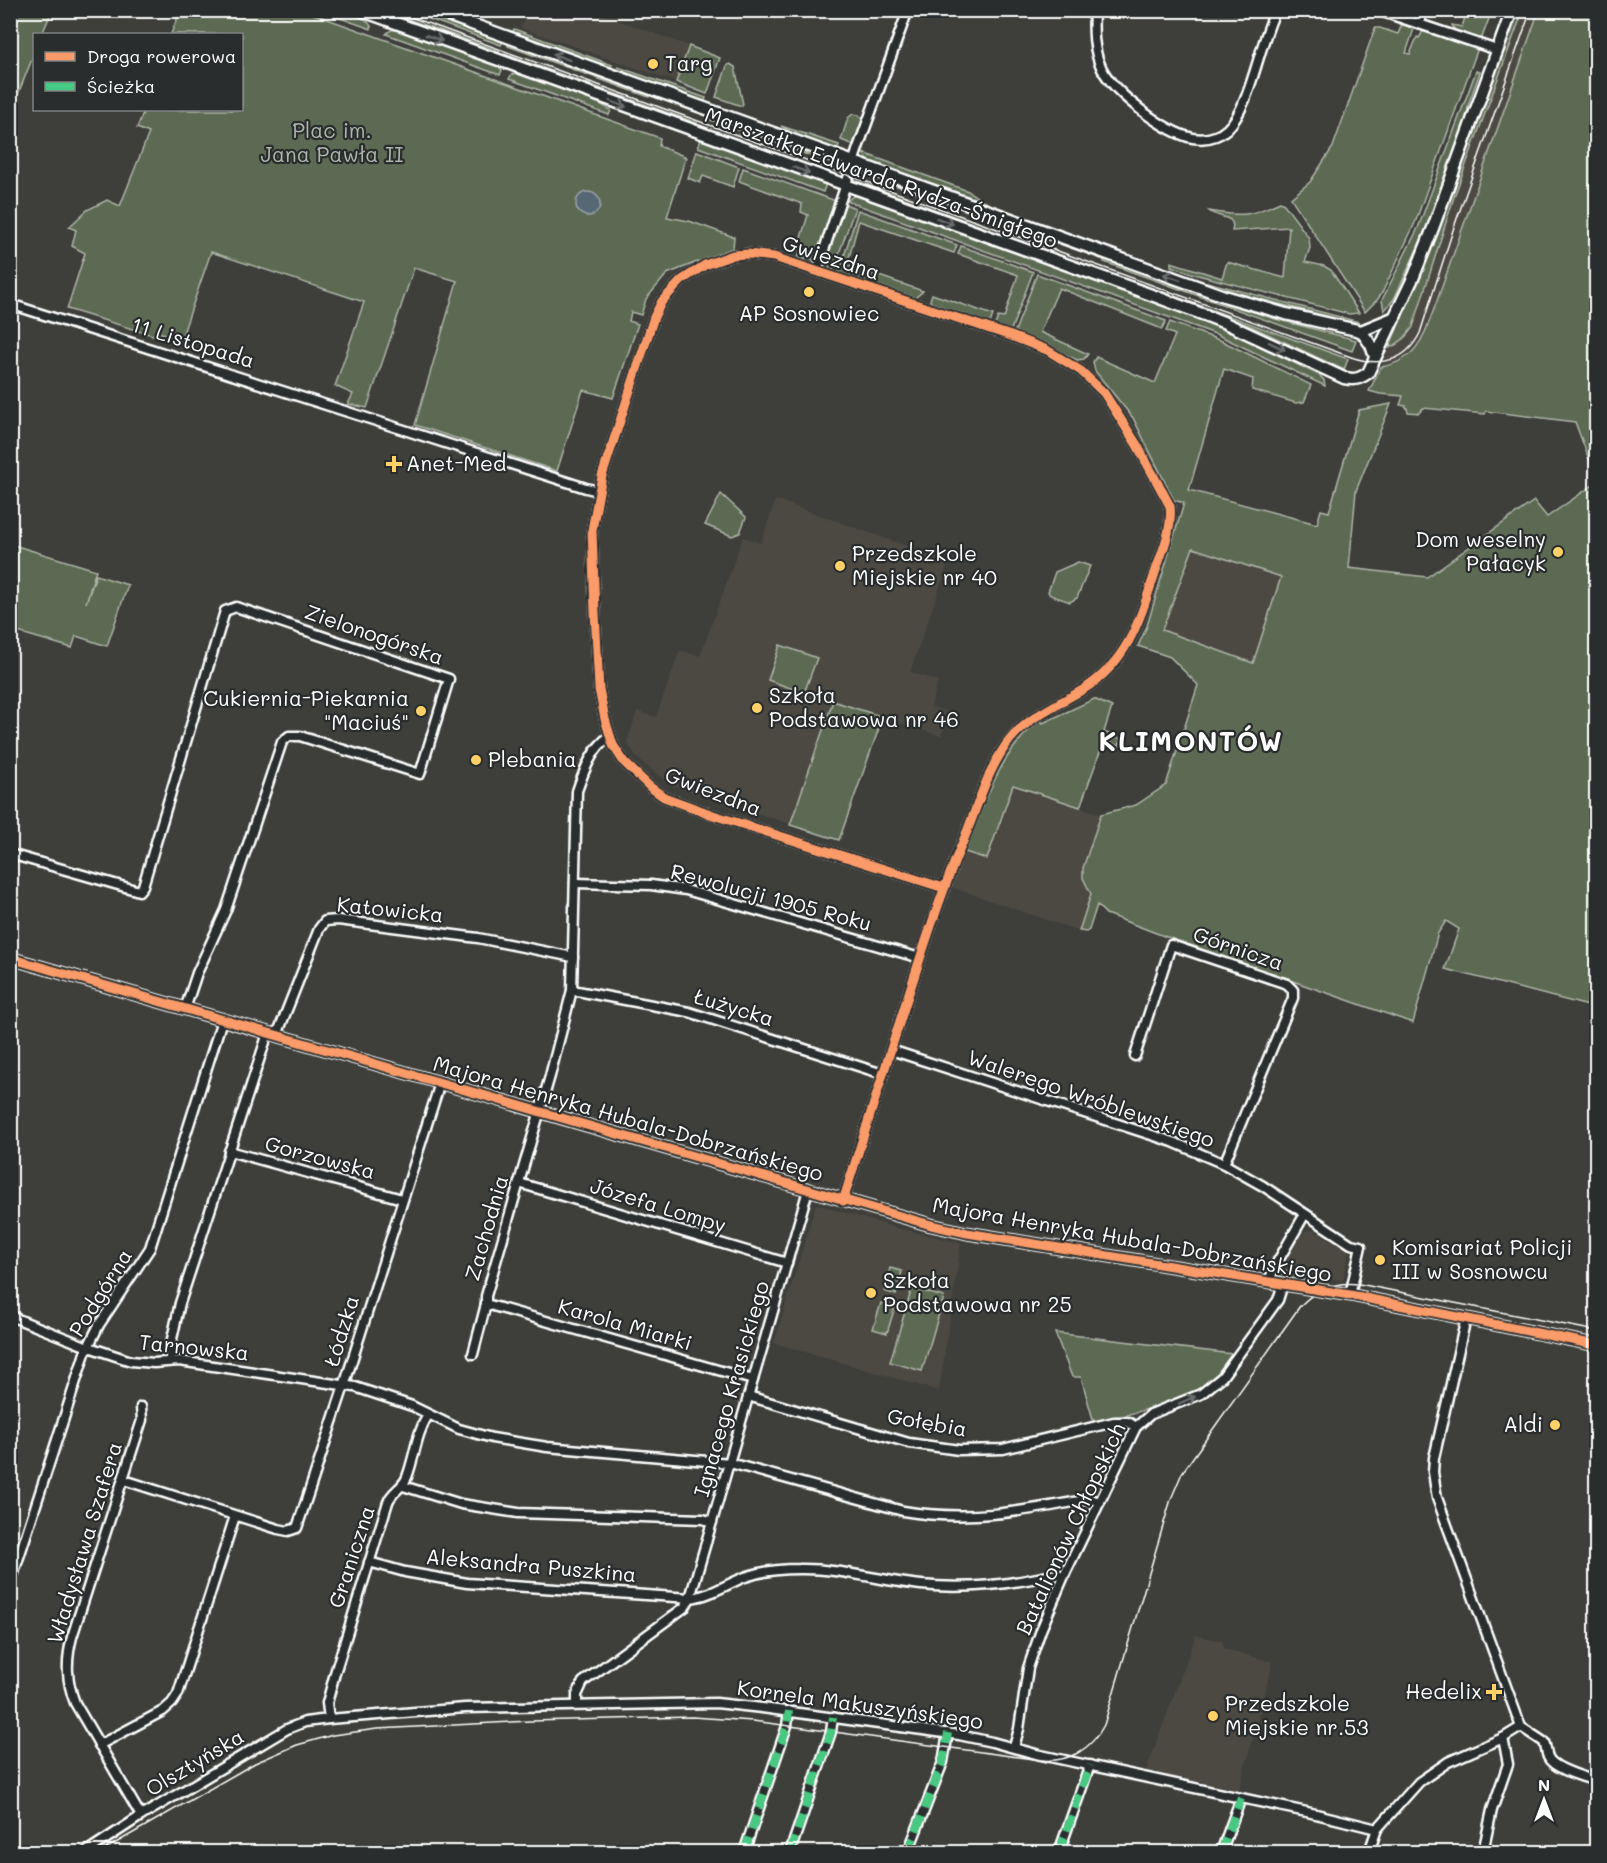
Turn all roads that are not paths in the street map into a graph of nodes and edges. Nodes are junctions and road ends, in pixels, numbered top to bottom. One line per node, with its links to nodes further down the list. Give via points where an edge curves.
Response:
1 (360, 10): 9 (street, Marszałka Edwarda Rydza-Śmigłego)
2 (433, 10): 12 (street, Marszałka Edwarda Rydza-Śmigłego, one-way to 2)
3 (908, 10): 12 (street)
4 (1094, 10): 5 (street, via 1095,42 1102,70 1109,80 1143,112 1190,137 1205,139 1217,136 1237,118)
5 (1276, 10)
6 (1377, 10): 10 (street)
7 (1423, 10): 10 (street)
8 (1512, 10): 11 (street, Marszałka Edwarda Rydza-Śmigłego)
9 (384, 15): 13 (street, Marszałka Edwarda Rydza-Śmigłego, one-way to 13)
10 (1419, 24): 11 (street)
11 (1497, 50): 16 (street, Marszałka Edwarda Rydza-Śmigłego, via 1433,228)
12 (853, 162): 13 (street); 17 (street, Marszałka Edwarda Rydza-Śmigłego, one-way to 12, via 1227,297)
13 (845, 186): 14 (street); 18 (street, Marszałka Edwarda Rydza-Śmigłego, one-way to 18, via 1223,322 1344,378 1358,380 1368,373)
14 (817, 271): 19 (street, Gwiezdna, via 774,257 748,254 724,257 682,280 662,301 654,317); 23 (street, Gwiezdna, via 1047,350 1081,371 1104,393 1170,506 1168,532 1129,643 1100,676 1025,724 1001,751)
15 (10, 304): 19 (street, 11 Listopada)
16 (1395, 317): 17 (street); 18 (street, Marszałka Edwarda Rydza-Śmigłego)
17 (1361, 331): 18 (street)
18 (1375, 357)
19 (599, 490): 20 (street, Gwiezdna, via 592,530 595,612 599,688)
20 (610, 736): 22 (street, Zachodnia, via 589,760 577,791); 23 (street, Gwiezdna, via 624,762 664,797)
21 (10, 854): 28 (street, Zielonogórska, via 139,891 225,611 230,608 449,679 420,774 300,736 282,741 226,909)
22 (575, 883): 24 (street, Zachodnia); 26 (street, Rewolucji 1905 Roku, via 686,890)
23 (944, 888): 26 (street, Gwiezdna)
24 (573, 957): 27 (street, Zachodnia); 30 (street, Katowicka, via 478,938 325,921)
25 (10, 958): 28 (street, Majora Henryka Hubala-Dobrzańskiego)
26 (920, 958): 31 (street, Gwiezdna)
27 (572, 990): 33 (street, Łużycka, via 689,1012); 35 (street, Zachodnia)
28 (185, 1009): 29 (street, Majora Henryka Hubala-Dobrzańskiego)
29 (222, 1020): 30 (street, Majora Henryka Hubala-Dobrzańskiego); 51 (street, Podgórna, via 150,1248)
30 (272, 1034): 34 (street, Majora Henryka Hubala-Dobrzańskiego); 36 (street)
31 (891, 1050): 33 (street, Gwiezdna); 37 (street, Walerego Wróblewskiego, via 1173,1142)
32 (1135, 1056): 37 (street, Górnicza, via 1171,945 1287,984 1293,990)
33 (882, 1074): 41 (street, Gwiezdna)
34 (440, 1083): 35 (street, Majora Henryka Hubala-Dobrzańskiego); 40 (street, Łódzka)
35 (539, 1112): 38 (street, Zachodnia); 39 (street, Majora Henryka Hubala-Dobrzańskiego)
36 (229, 1151): 40 (street, Gorzowska); 53 (street, via 180,1303)
37 (1224, 1164): 42 (street, Walerego Wróblewskiego)
38 (519, 1184): 43 (street, Józefa Lompy); 47 (street, Zachodnia)
39 (808, 1190): 41 (street, Majora Henryka Hubala-Dobrzańskiego); 43 (street, Ignacego Krasickiego)
40 (402, 1199): 55 (street, Łódzka)
41 (843, 1201): 44 (street, Majora Henryka Hubala-Dobrzańskiego, via 967,1233)
42 (1305, 1214): 44 (street); 46 (street, Walerego Wróblewskiego, via 1351,1244 1361,1246)
43 (787, 1263): 54 (street, Ignacego Krasickiego)
44 (1269, 1281): 45 (street, Majora Henryka Hubala-Dobrzańskiego)
45 (1283, 1284): 46 (street, Majora Henryka Hubala-Dobrzańskiego); 59 (street, Batalionów Chłopskich, one-way to 45, via 1151,1414 1211,1387 1239,1356 1278,1300)
46 (1350, 1295): 49 (street, Majora Henryka Hubala-Dobrzańskiego)
47 (486, 1304): 52 (street, Zachodnia); 54 (street, Karola Miarki)
48 (10, 1316): 51 (street, Tarnowska)
49 (1466, 1317): 50 (street, Majora Henryka Hubala-Dobrzańskiego); 74 (street, via 1436,1450 1434,1486)
50 (1596, 1345)
51 (88, 1346): 53 (street, Tarnowska, via 143,1363); 68 (street, Podgórna)
52 (472, 1354)
53 (170, 1361): 55 (street, Tarnowska)
54 (753, 1380): 56 (street, Ignacego Krasickiego)
55 (344, 1386): 58 (street, Tarnowska, via 392,1398); 64 (street, Łódzka, via 297,1528 288,1531)
56 (748, 1396): 59 (street, Gołębia, via 909,1443 959,1450 1003,1449 1114,1422 1128,1422); 60 (street, Ignacego Krasickiego)
57 (141, 1407): 61 (street, Władysława Szafera, via 142,1420)
58 (428, 1415): 60 (street, Tarnowska, via 476,1434 547,1447); 62 (street, Graniczna)
59 (1136, 1427): 63 (street, Batalionów Chłopskich)
60 (730, 1463): 63 (street, Tarnowska, via 928,1515 995,1515 1090,1499); 65 (street, Ignacego Krasickiego)
61 (124, 1480): 64 (street, Łódzka); 77 (street, Władysława Szafera, via 68,1653 68,1685)
62 (404, 1486): 65 (street, via 461,1504 518,1513); 66 (street, Graniczna, via 391,1495)
63 (1100, 1502): 67 (street, Batalionów Chłopskich)
64 (235, 1516): 77 (street, via 178,1694 163,1711)
65 (712, 1522): 69 (street, Ignacego Krasickiego)
66 (369, 1562): 69 (street, Aleksandra Puszkina, via 467,1583); 73 (street, Graniczna, via 327,1703)
67 (1064, 1576): 69 (street, via 953,1588 816,1569 786,1569 746,1576 701,1597); 78 (street, Batalionów Chłopskich, via 1028,1668)
68 (10, 1585)
69 (690, 1598): 70 (street, via 685,1607 583,1682)
70 (577, 1705): 71 (street, Kornela Makuszyńskiego, via 716,1703); 73 (street, Kornela Makuszyńskiego, via 465,1708)
71 (789, 1711): 72 (street, Kornela Makuszyńskiego); 85 (street)
72 (833, 1717): 75 (street, Kornela Makuszyńskiego); 86 (street)
73 (329, 1719): 82 (street, Olsztyńska, via 287,1729)
74 (1521, 1726): 76 (street); 80 (street, via 1544,1742 1548,1758 1554,1763)
75 (948, 1733): 78 (street, Kornela Makuszyńskiego); 87 (street, via 943,1762)
76 (1503, 1738): 83 (street, via 1433,1771); 91 (street, via 1508,1764)
77 (99, 1745): 82 (street, Władysława Szafera)
78 (1014, 1748): 79 (street, Kornela Makuszyńskiego)
79 (1090, 1765): 81 (street, Kornela Makuszyńskiego); 88 (street)
80 (1596, 1781)
81 (1241, 1798): 83 (street, Kornela Makuszyńskiego); 89 (street)
82 (141, 1816): 84 (street, Olsztyńska)
83 (1377, 1829): 90 (street)
84 (86, 1852)
85 (744, 1852)
86 (790, 1852)
87 (908, 1852)
88 (1059, 1852)
89 (1221, 1852)
90 (1369, 1852)
91 (1483, 1852)

